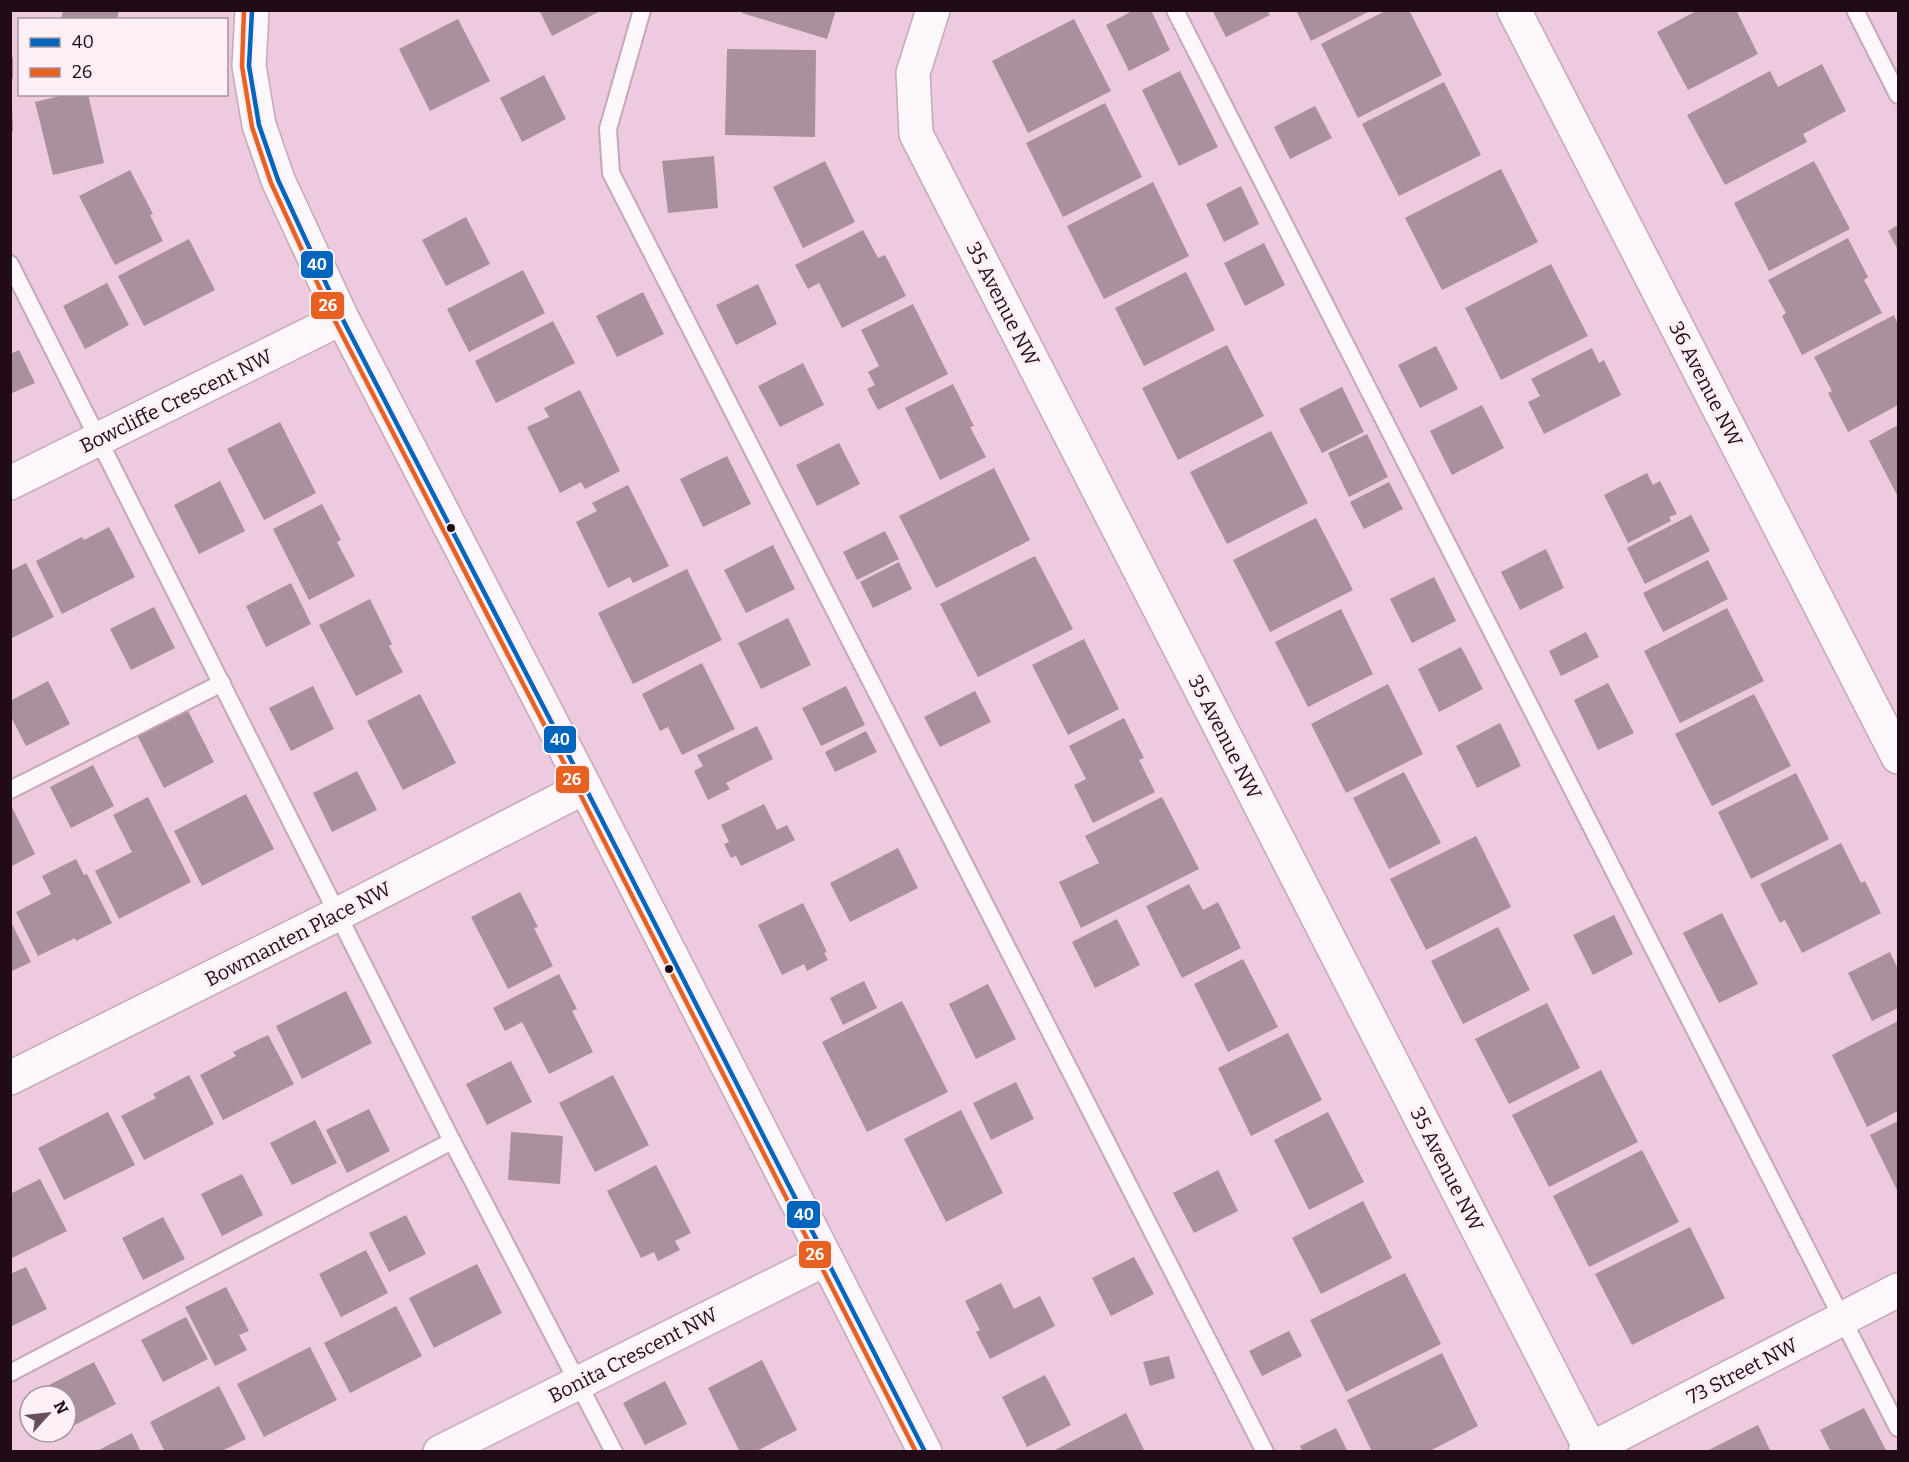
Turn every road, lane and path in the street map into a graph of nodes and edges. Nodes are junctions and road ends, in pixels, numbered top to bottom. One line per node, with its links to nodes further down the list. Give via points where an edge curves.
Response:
1 (252, 10): 9 (street, via 249,66 259,125 278,180)
2 (642, 10): 29 (lane, via 608,129 611,173)
3 (933, 10): 25 (street, 35 Avenue NW, via 914,73 916,134)
4 (1175, 10): 21 (lane)
5 (1514, 10): 13 (street, 36 Avenue NW)
6 (1856, 10): 7 (lane)
7 (1899, 95)
8 (10, 264): 10 (lane)
9 (342, 318): 10 (street, Bowcliffe Crescent NW); 14 (street)
10 (99, 439): 11 (street, Bowcliffe Crescent NW); 12 (lane)
11 (10, 483)
12 (222, 683): 15 (lane); 16 (lane)
13 (1899, 757)
14 (585, 787): 16 (street, Bowmanten Place NW); 19 (street)
15 (10, 790)
16 (338, 914): 17 (street, Bowmanten Place NW); 18 (lane)
17 (10, 1078)
18 (452, 1141): 22 (lane); 23 (lane)
19 (826, 1259): 23 (street, Bonita Crescent NW); 28 (street)
20 (1899, 1290): 21 (street, 73 Street NW)
21 (1842, 1318): 24 (lane); 25 (street, 73 Street NW)
22 (10, 1373)
23 (578, 1382): 26 (street, Bonita Crescent NW); 27 (lane)
24 (1899, 1428)
25 (1589, 1451)
26 (440, 1452)
27 (614, 1452)
28 (926, 1452)
29 (1265, 1452)

